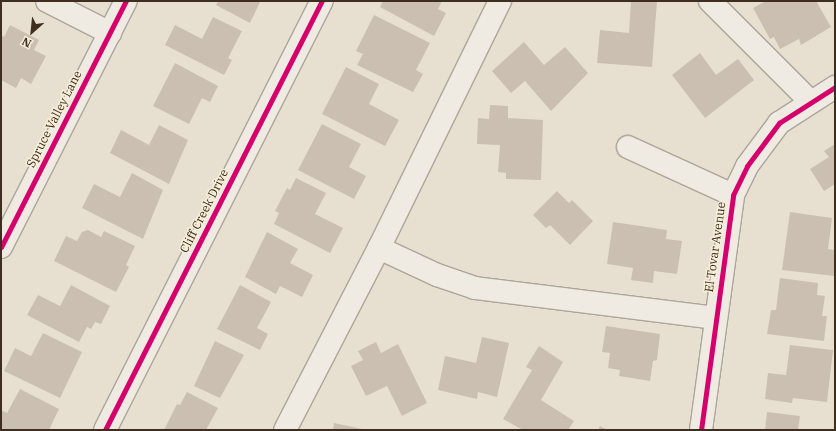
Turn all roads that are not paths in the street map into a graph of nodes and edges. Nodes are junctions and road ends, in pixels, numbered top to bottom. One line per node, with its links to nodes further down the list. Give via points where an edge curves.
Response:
1 (47, 1): 6 (street)
2 (126, 1): 6 (street, Spruce Valley Lane)
3 (322, 1): 15 (street, Cliff Creek Drive)
4 (500, 1): 13 (street)
5 (710, 1): 8 (street)
6 (110, 33): 11 (street, Spruce Valley Lane)
7 (835, 87): 8 (street, El Tovar Avenue)
8 (810, 101): 10 (street, El Tovar Avenue, via 779,123 747,166)
9 (628, 147): 10 (street)
10 (733, 195): 14 (street, El Tovar Avenue)
11 (8, 213): 12 (street, Spruce Valley Lane)
12 (1, 246)
13 (379, 248): 14 (street, via 437,275 475,288); 16 (street)
14 (715, 318): 17 (street, El Tovar Avenue)
15 (105, 430)
16 (285, 430)
17 (701, 430)

